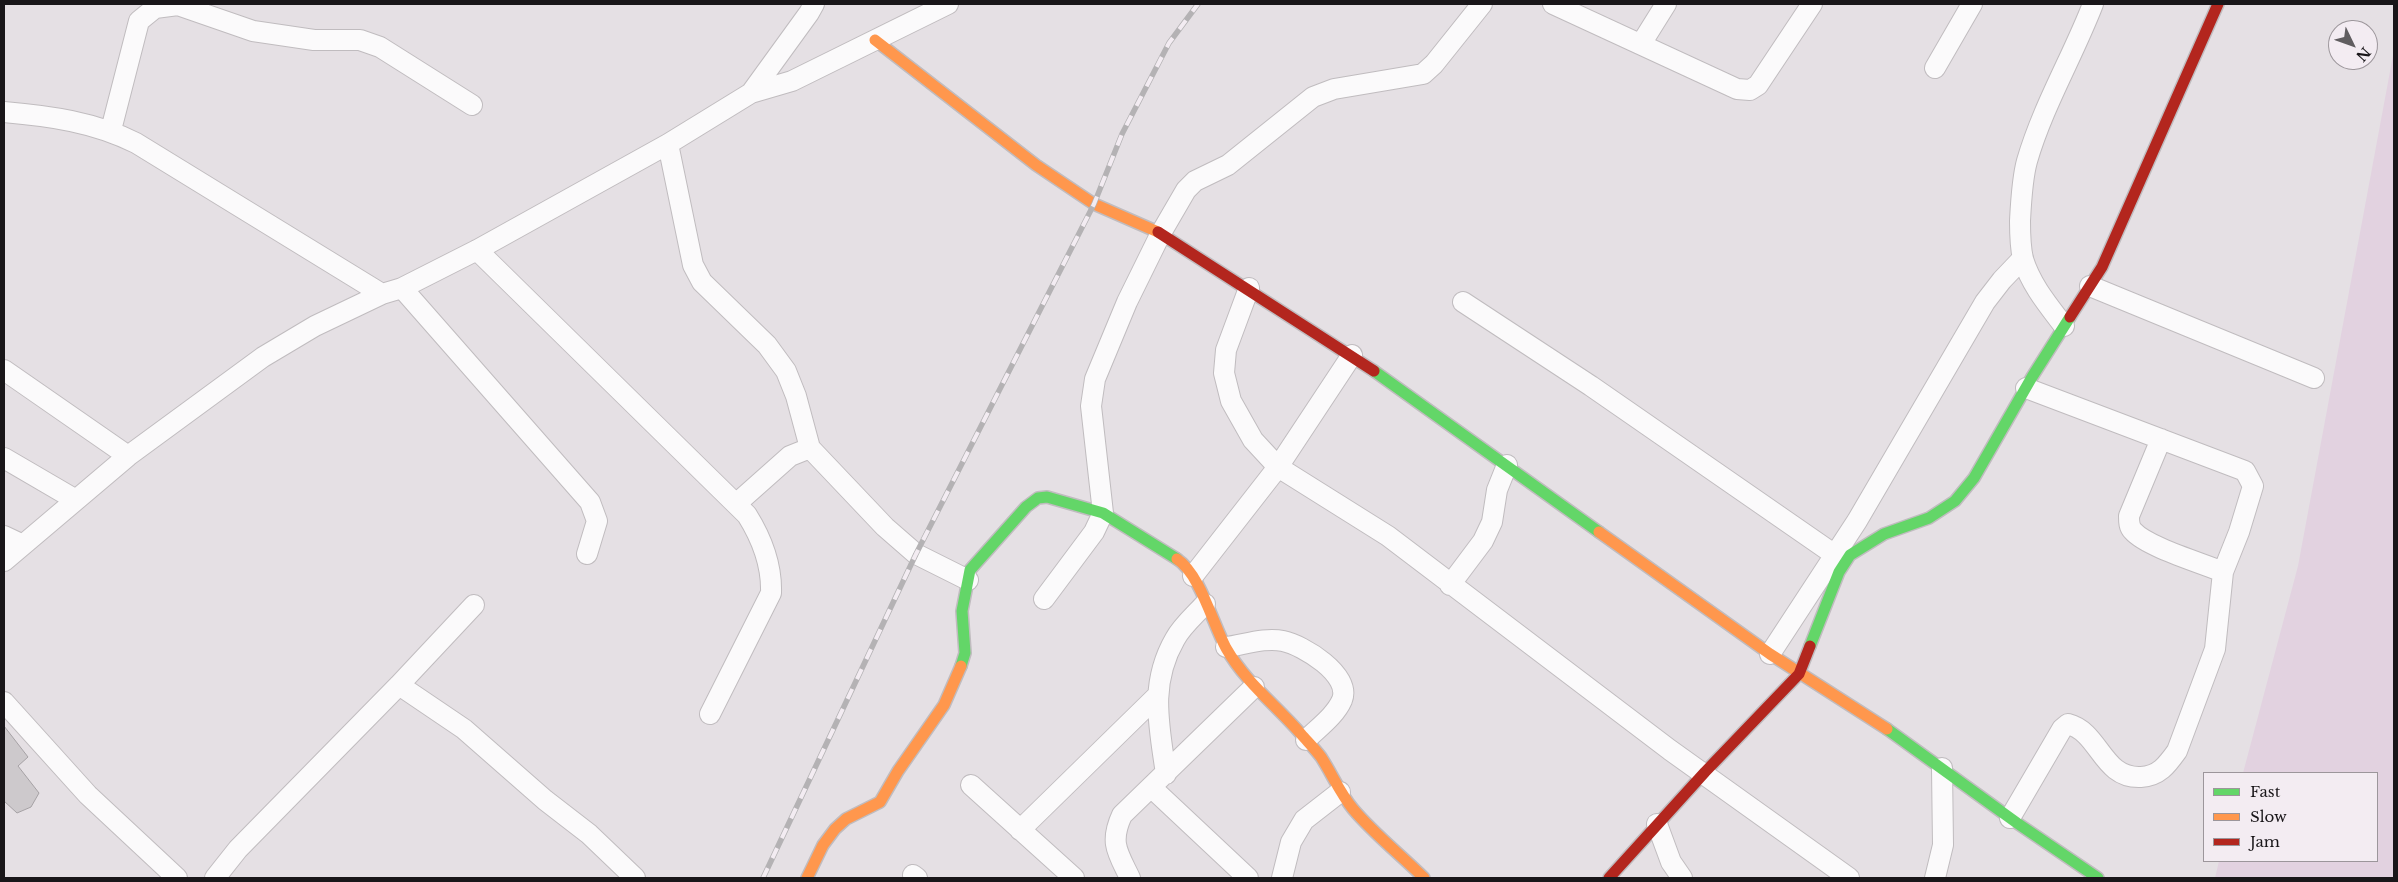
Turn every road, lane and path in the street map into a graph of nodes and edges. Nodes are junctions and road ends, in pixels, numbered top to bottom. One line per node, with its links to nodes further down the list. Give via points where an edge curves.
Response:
1 (814, 4): 13 (street)
2 (948, 4): 10 (street)
3 (1482, 4): 18 (street, via 1423,74 1334,89 1313,97 1228,165 1195,180)
4 (1553, 4): 11 (street)
5 (1666, 4): 11 (street)
6 (1812, 4): 11 (street, via 1758,84 1750,90 1737,89)
7 (1972, 4): 12 (street)
8 (2093, 4): 20 (street, via 2077,46 2038,127 2026,163 2020,211)
9 (2218, 4): 21 (street, via 2102,267)
10 (875, 40): 13 (street, via 792,81); 18 (street, via 1036,165 1094,204)
11 (1641, 44)
12 (1935, 68)
13 (751, 93): 17 (street)
14 (472, 106): 16 (street, via 380,47 360,40 314,40 253,31 178,5 155,8 139,21)
15 (4, 112): 16 (street, via 54,117)
16 (111, 130): 24 (street)
17 (668, 144): 19 (street); 32 (street, via 693,265 702,282 767,345 786,371)
18 (1161, 233): 23 (street); 39 (street, via 1127,302 1095,379 1091,406)
19 (477, 250): 22 (street); 38 (street)
20 (2023, 258): 26 (street, via 2042,298); 43 (street, via 1984,302)
21 (2090, 286): 26 (street); 29 (street)
22 (402, 288): 24 (street); 42 (street, via 590,502 596,521)
23 (1249, 288): 27 (street); 36 (street, via 1226,350 1224,373 1231,401 1253,440)
24 (382, 294): 33 (street, via 315,326 263,357)
25 (1463, 302): 43 (street)
26 (2064, 326): 30 (street)
27 (1352, 355): 35 (street); 36 (street)
28 (4, 370): 33 (street)
29 (2314, 378)
30 (2026, 388): 31 (street); 54 (street, via 1974,478 1955,502 1929,518 1884,534 1850,554 1839,572)
31 (2161, 439): 45 (street, via 2245,471 2251,479 2250,497); 45 (street, via 2129,516 2132,530 2140,538)
32 (810, 448): 38 (street, via 790,456); 47 (street, via 916,554)
33 (128, 456): 37 (street)
34 (4, 458): 37 (street)
35 (1507, 465): 48 (street, via 1497,490 1492,522 1483,541); 53 (street)
36 (1278, 467): 46 (street); 48 (street, via 1388,536)
37 (76, 500): 41 (street)
38 (736, 504): 59 (street, via 759,535 772,574 771,593)
39 (1103, 513): 46 (street, via 1183,563); 47 (street, via 1047,497 1038,498 998,537 970,570); 49 (street, via 1094,532)
40 (4, 536): 41 (street)
41 (23, 545): 44 (street)
42 (586, 554)
43 (1835, 555): 53 (street)
44 (4, 561)
45 (2223, 572): 66 (street, via 2215,649 2177,751 2168,765 2149,777 2129,778 2111,764 2082,731 2068,724)
46 (1194, 576): 50 (street)
47 (968, 580): 72 (street, via 962,611 965,653 960,675 944,705 880,802 846,819 835,829)
48 (1450, 585): 62 (street, via 1670,750)
49 (1044, 599)
50 (1205, 604): 52 (street); 57 (street, via 1175,638 1161,672)
51 (474, 605): 55 (street)
52 (1226, 647): 56 (street); 60 (street, via 1282,641 1304,649 1326,665 1342,683 1342,699 1334,713)
53 (1770, 654): 54 (street)
54 (1799, 674): 61 (street, via 1907,742); 62 (street)
55 (399, 685): 70 (street, via 238,849); 71 (street, via 464,729 589,834)
56 (1254, 687): 60 (street); 63 (street)
57 (1157, 696): 63 (street); 68 (street)
58 (4, 702): 69 (street, via 88,795)
59 (710, 714)
60 (1306, 740): 65 (street, via 1320,756)
61 (1942, 768): 66 (street); 81 (street, via 1943,845)
62 (1705, 772): 67 (street); 80 (street)
63 (1159, 781): 74 (street, via 1122,815 1116,828 1117,852); 75 (street)
64 (971, 785): 68 (street)
65 (1340, 792): 76 (street, via 1304,820 1291,842); 77 (street, via 1354,810)
66 (2010, 818): 82 (street)
67 (1657, 824): 78 (street); 79 (street, via 1671,862)
68 (1020, 830): 73 (street)
69 (177, 878)
70 (215, 878)
71 (635, 878)
72 (807, 878)
73 (1074, 878)
74 (1130, 878)
75 (1248, 878)
76 (1282, 878)
77 (1424, 878)
78 (1609, 878)
79 (1682, 878)
80 (1849, 878)
81 (1935, 878)
82 (2098, 878)

